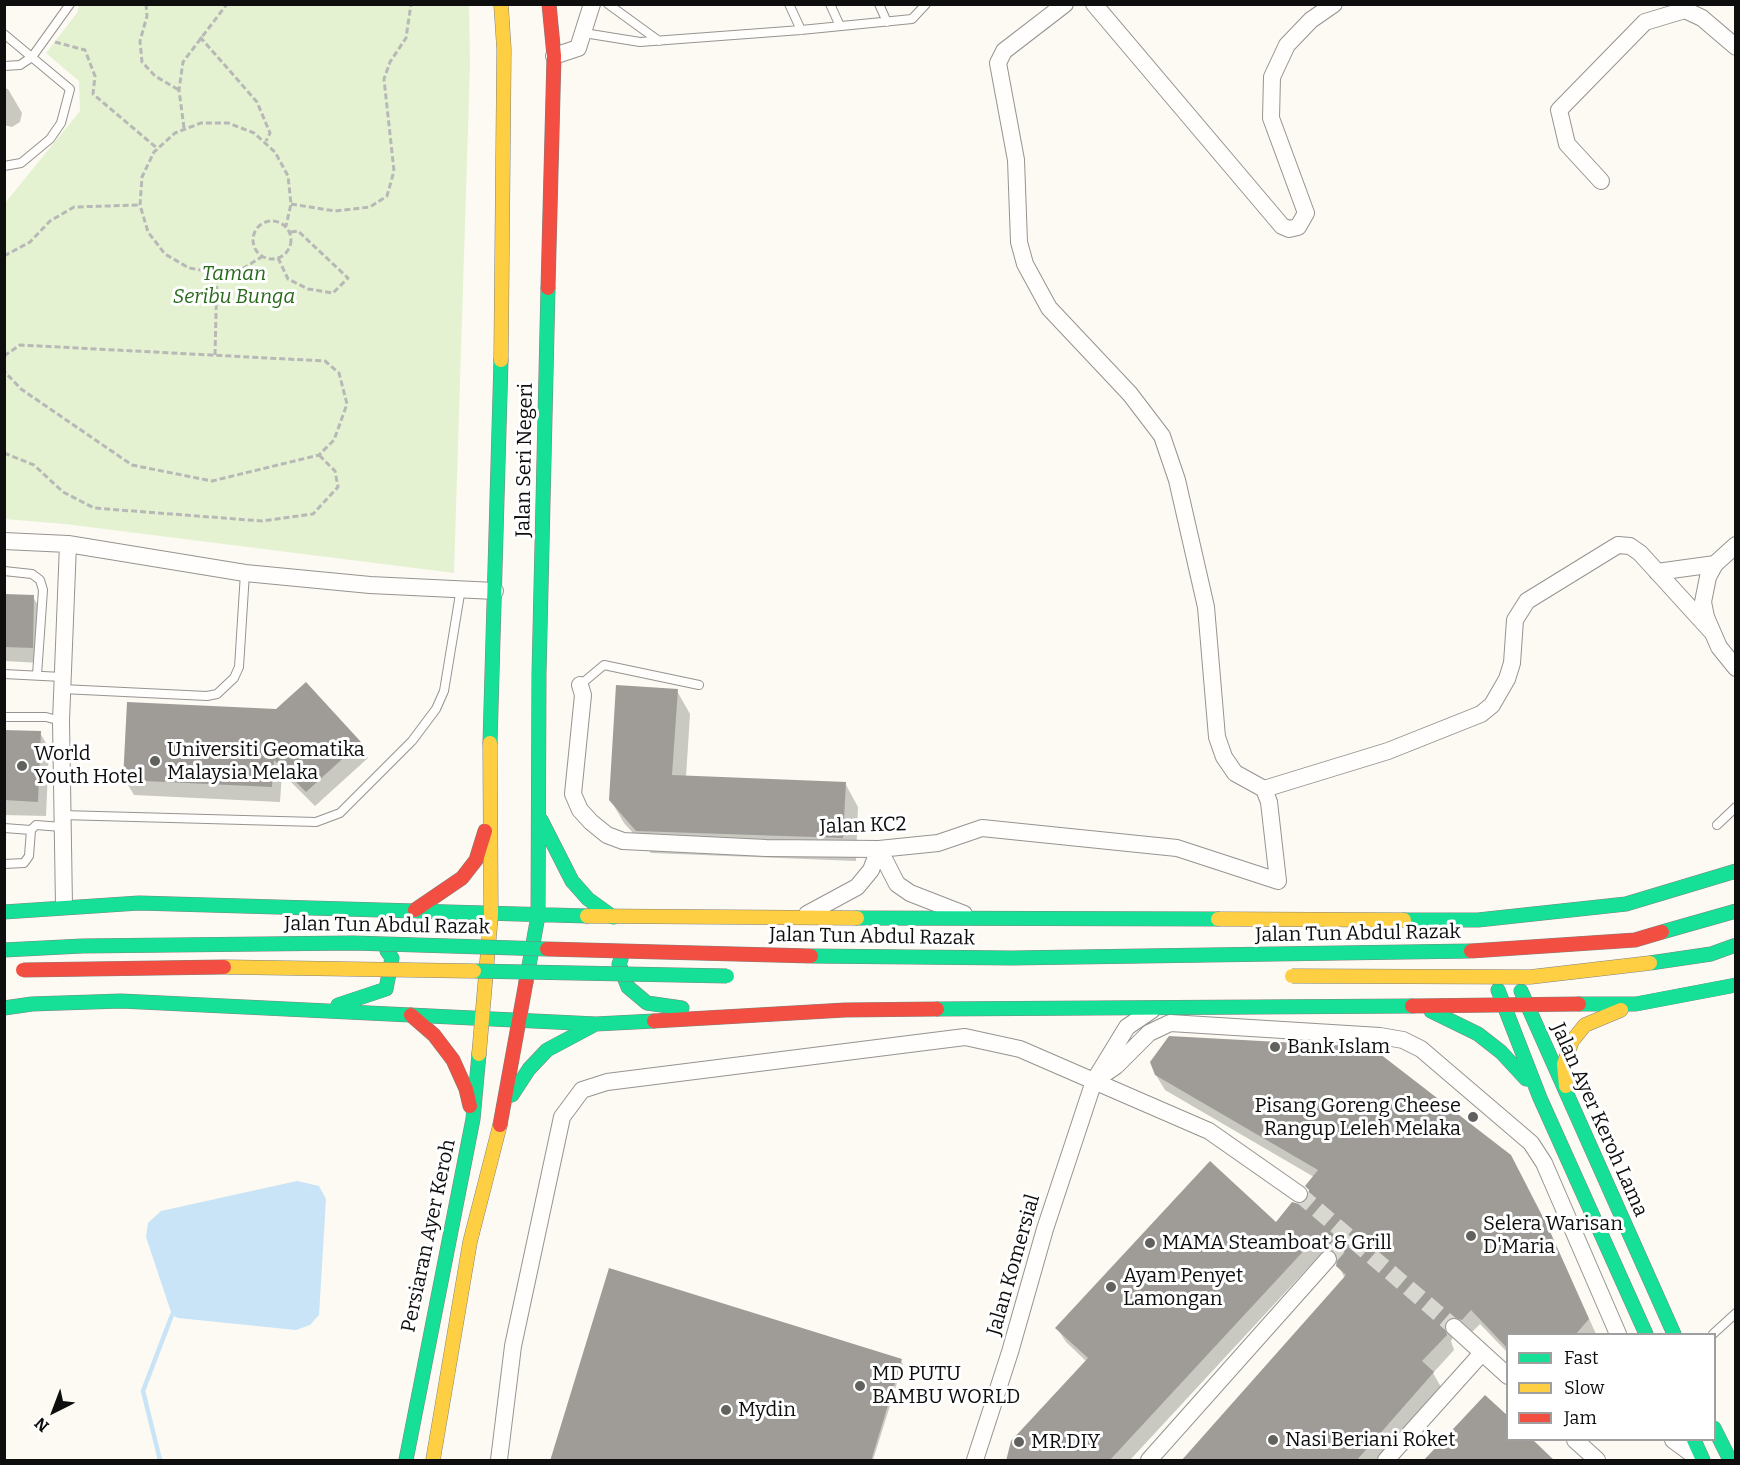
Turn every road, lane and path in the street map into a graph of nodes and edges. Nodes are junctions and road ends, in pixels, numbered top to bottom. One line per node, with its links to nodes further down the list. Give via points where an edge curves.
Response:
1 (70, 4): 22 (lane)
2 (146, 4): 28 (path, via 140,40 142,62 155,76)
3 (227, 4): 21 (path)
4 (411, 4): 34 (path, via 406,38 384,79 394,171 387,196 370,207 335,211)
5 (501, 4): 55 (main road, Jalan Seri Negeri, via 503,307)
6 (549, 4): 25 (main road, Jalan Seri Negeri)
7 (592, 4): 19 (street)
8 (608, 4): 23 (lane)
9 (789, 4): 18 (lane)
10 (830, 4): 17 (lane)
11 (879, 4): 16 (lane)
12 (926, 4): 16 (lane, via 912,19)
13 (1065, 4): 65 (street, via 1004,51 998,63 1016,160 1018,243 1049,308 1142,408 1162,436 1177,480 1206,607 1218,737 1224,757 1235,773)
14 (1094, 4): 15 (street, via 1282,226 1289,229 1298,227 1306,213 1271,118 1272,77 1287,45 1311,20)
15 (1334, 4)
16 (887, 21): 17 (lane)
17 (840, 26): 18 (lane)
18 (801, 30): 23 (lane)
19 (584, 33): 23 (lane, via 622,41); 25 (street, via 578,48)
20 (4, 34): 26 (lane)
21 (200, 37): 28 (path, via 183,62); 30 (path, via 256,102 270,133)
22 (45, 39): 26 (lane); 31 (path, via 85,50 95,76 93,94)
23 (660, 41)
24 (1736, 47): 33 (street, via 1702,18 1685,10 1645,22 1559,110 1567,144)
25 (554, 56): 67 (main road, Jalan Seri Negeri)
26 (32, 57): 27 (lane, via 20,65); 32 (lane, via 70,89 68,105 61,123 37,152 21,163)
27 (4, 66)
28 (179, 90): 29 (path)
29 (184, 129): 30 (path, via 201,123 228,123 242,126); 31 (path)
30 (266, 141): 34 (path, via 288,176)
31 (158, 149): 35 (path, via 142,177)
32 (4, 166)
33 (1601, 181)
34 (291, 204): 36 (path)
35 (140, 205): 38 (path, via 74,207 50,221 30,242); 41 (path, via 148,232 165,254 189,268)
36 (286, 226): 37 (path); 39 (path, via 273,220 256,229 253,242)
37 (290, 232): 40 (path, via 289,250); 40 (path, via 298,231 348,278 333,292 308,290 288,279)
38 (4, 256)
39 (263, 256): 40 (path); 41 (path, via 244,268)
40 (278, 258)
41 (217, 273): 42 (path)
42 (215, 355): 43 (path, via 20,345); 46 (path, via 325,361 339,373 346,404 334,440)
43 (4, 356)
44 (4, 371): 46 (path, via 21,389 132,465 212,481)
45 (4, 453): 46 (path, via 34,465 63,492 94,508 262,521 313,514 338,487 335,471)
46 (319, 455)
47 (4, 541): 48 (street)
48 (68, 544): 53 (street); 60 (street)
49 (1736, 545): 50 (street)
50 (1715, 564): 52 (street); 56 (street, via 1703,602)
51 (4, 571): 59 (lane, via 32,574 44,590)
52 (1657, 572): 56 (street); 65 (street, via 1630,546 1618,545 1536,593 1520,610 1515,620 1512,663 1492,705 1471,719 1388,751)
53 (246, 573): 54 (street, via 370,585); 60 (lane, via 239,666 234,678 217,694)
54 (461, 588): 55 (street); 69 (lane, via 444,691 436,709 412,741 340,813 316,822)
55 (495, 591): 68 (main road, Jalan Seri Negeri)
56 (1712, 632): 57 (street)
57 (1736, 668)
58 (4, 674): 59 (lane)
59 (37, 675): 60 (lane)
60 (62, 683): 64 (street)
61 (580, 685): 62 (lane, via 604,665); 73 (street, Jalan KC2, via 583,695 573,794 580,810 607,835 623,841)
62 (699, 685)
63 (4, 717): 64 (lane)
64 (61, 721): 69 (street)
65 (1264, 789): 73 (street, Jalan KC2, via 1278,881 1177,848 982,828 938,843)
66 (1736, 807): 70 (lane)
67 (539, 816): 82 (main road, Jalan Seri Negeri); 84 (main road, via 572,881)
68 (489, 820): 78 (main road, via 476,860 462,878); 81 (main road, Jalan Seri Negeri)
69 (62, 821): 72 (lane, via 36,825); 76 (street)
70 (1717, 825)
71 (4, 828): 72 (lane)
72 (31, 830): 74 (lane, via 29,856 24,863)
73 (879, 849): 83 (street, via 897,884 910,893); 86 (street, via 871,870 857,887)
74 (4, 864)
75 (1736, 871): 89 (main road, via 1626,904)
76 (64, 906): 77 (main road); 80 (main road)
77 (310, 906): 78 (main road); 103 (main road, via 370,927 392,958 386,988)
78 (415, 910): 81 (main road)
79 (1736, 911): 91 (main road, Jalan Tun Abdul Razak, bridge, via 1635,940 1500,951 1012,958 753,956 353,943)
80 (4, 912)
81 (491, 915): 82 (main road); 106 (main road, Persiaran Ayer Keroh)
82 (538, 916): 84 (main road); 107 (main road, Jalan Seri Negeri)
83 (971, 916): 86 (main road); 88 (main road)
84 (613, 917): 85 (main road)
85 (730, 917): 86 (main road); 105 (main road, via 644,928 627,940 619,964 628,987 647,1003)
86 (801, 917)
87 (1478, 920): 88 (main road); 89 (main road); 100 (main road)
88 (1334, 921): 99 (main road, via 1368,947 1377,965 1372,984)
89 (1503, 929): 98 (main road, Jalan Ayer Keroh Lama)
90 (1736, 945): 94 (main road, Jalan Tun Abdul Razak, bridge, via 1711,954 1530,977)
91 (4, 950)
92 (4, 972): 93 (main road, bridge, via 240,967)
93 (739, 976)
94 (1274, 976)
95 (1736, 985): 96 (main road)
96 (1636, 1004): 98 (main road); 110 (main road, via 1585,1025 1572,1041 1564,1064)
97 (1419, 1006): 99 (main road); 100 (main road); 111 (main road, via 1478,1034 1501,1052)
98 (1525, 1006): 100 (main road); 110 (main road, Jalan Ayer Keroh Lama)
99 (1355, 1007): 102 (main road)
100 (1503, 1007): 111 (main road)
101 (4, 1008): 103 (main road, via 121,1001)
102 (1158, 1008): 105 (main road, via 845,1010); 109 (street, Jalan Komersial, via 1127,1027)
103 (319, 1010): 104 (main road)
104 (411, 1015): 106 (main road); 113 (main road, via 434,1035 453,1060 466,1089)
105 (743, 1016): 108 (main road)
106 (482, 1018): 107 (main road); 113 (main road, Persiaran Ayer Keroh)
107 (522, 1022): 108 (main road); 112 (main road)
108 (596, 1024): 112 (main road, via 547,1050)
109 (1094, 1081): 114 (street, via 1209,1131); 118 (street, via 1116,1066 1149,1033 1170,1023 1403,1040 1421,1049 1531,1143 1544,1163); 130 (street, via 1020,1049 965,1037 607,1082 582,1090 562,1117 513,1346); 131 (street, Jalan Komersial)
110 (1567, 1093): 120 (main road, Jalan Ayer Keroh Lama)
111 (1540, 1098): 119 (main road)
112 (506, 1104): 129 (main road, via 470,1242)
113 (473, 1119): 128 (main road, Persiaran Ayer Keroh)
114 (1299, 1194)
115 (1328, 1259): 132 (street)
116 (1736, 1313): 121 (lane)
117 (1454, 1327): 122 (street)
118 (1617, 1333)
119 (1645, 1333)
120 (1673, 1333)
121 (1715, 1333)
122 (1482, 1353): 123 (street); 133 (street)
123 (1506, 1374)
124 (1716, 1432): 136 (main road)
125 (1576, 1441): 134 (street)
126 (1674, 1441): 135 (street)
127 (1694, 1441): 135 (main road)
128 (406, 1461)
129 (433, 1461)
130 (499, 1461)
131 (975, 1461)
132 (1149, 1461)
133 (1386, 1461)
134 (1597, 1461)
135 (1702, 1461)
136 (1730, 1461)

